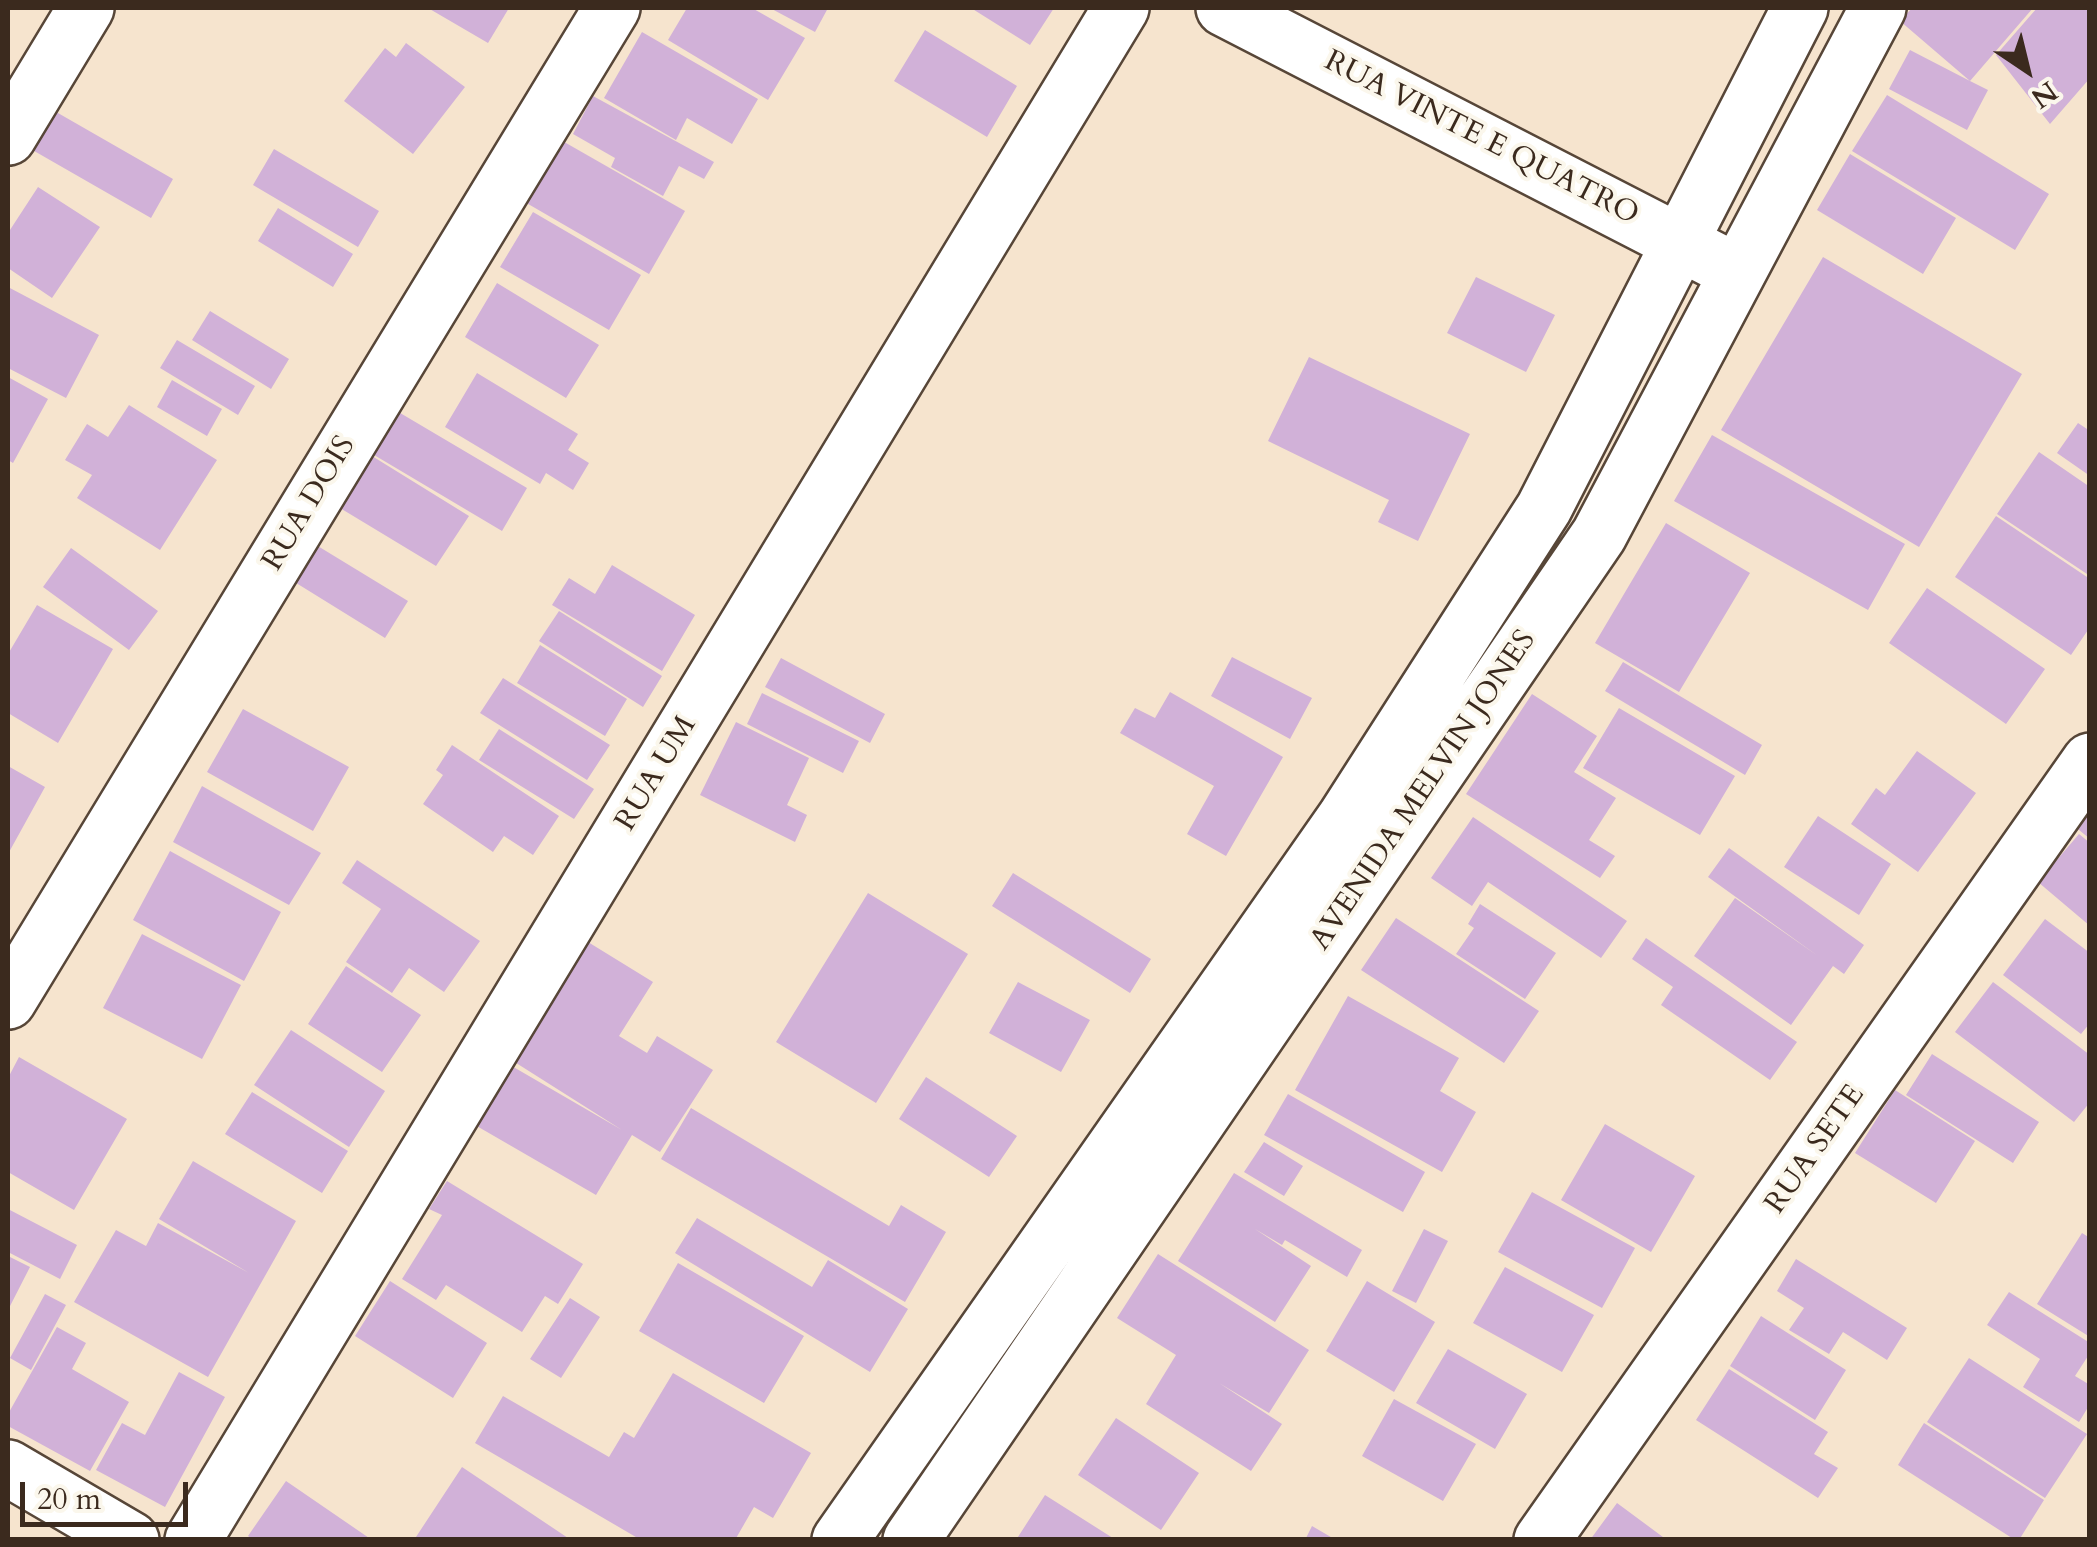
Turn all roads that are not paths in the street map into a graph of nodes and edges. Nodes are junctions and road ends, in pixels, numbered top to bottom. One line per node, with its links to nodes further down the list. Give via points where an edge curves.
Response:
1 (86, 8): 7 (street)
2 (612, 8): 11 (street, RUA DOIS)
3 (1122, 8): 14 (street, RUA UM)
4 (1224, 8): 8 (street, RUA VINTE E QUATRO)
5 (1800, 8): 8 (street, AVENIDA MELVIN JONES)
6 (1878, 8): 9 (street, AVENIDA MELVIN JONES)
7 (8, 137)
8 (1681, 242): 9 (street, RUA VINTE E QUATRO); 15 (street, AVENIDA MELVIN JONES, via 1544,508 1345,818)
9 (1738, 272): 16 (street, AVENIDA MELVIN JONES, via 1600,535)
10 (2090, 761): 17 (street, RUA SETE)
11 (8, 1002)
12 (8, 1468): 13 (street)
13 (131, 1540)
14 (193, 1540)
15 (840, 1540)
16 (911, 1540)
17 (1542, 1540)

